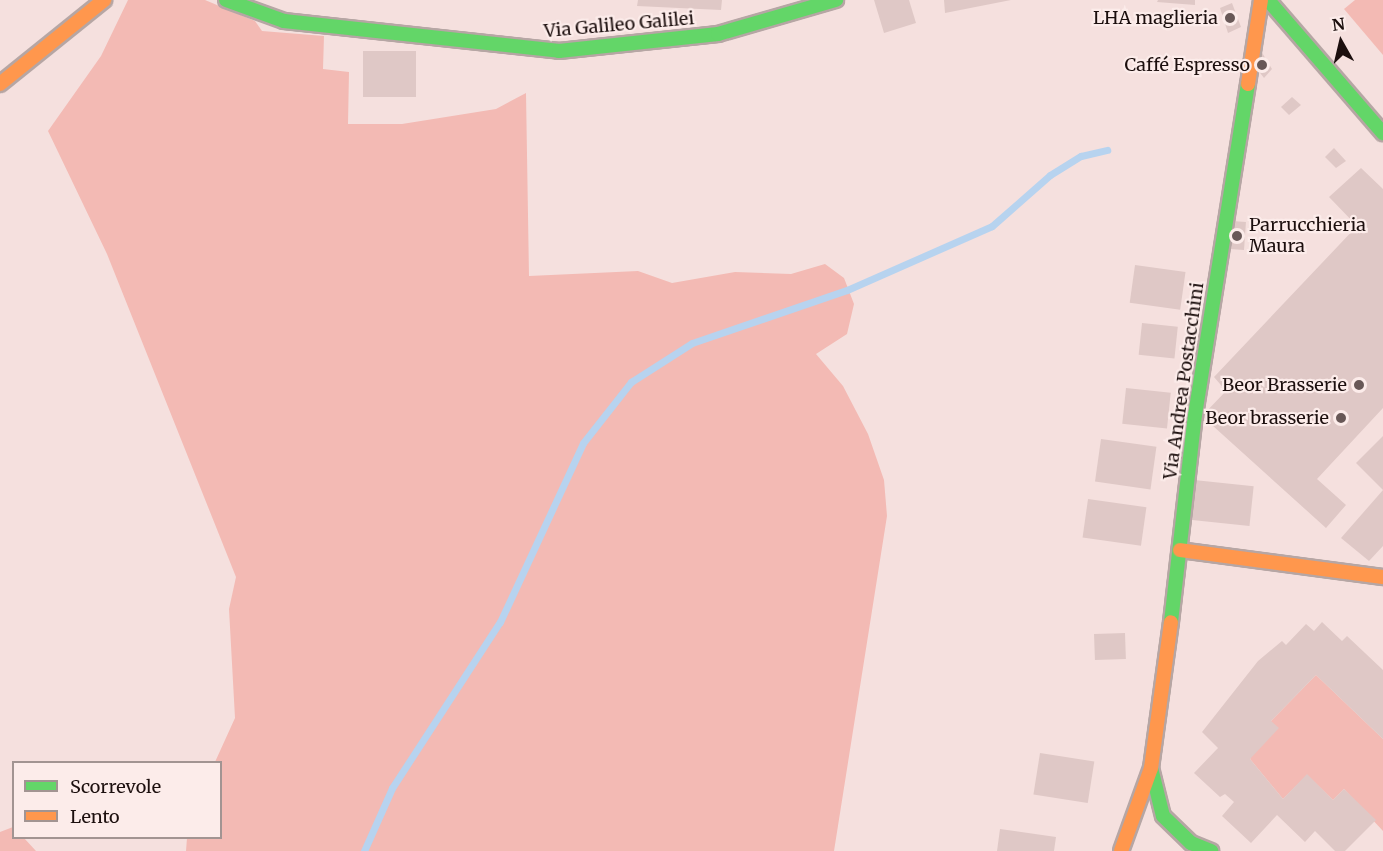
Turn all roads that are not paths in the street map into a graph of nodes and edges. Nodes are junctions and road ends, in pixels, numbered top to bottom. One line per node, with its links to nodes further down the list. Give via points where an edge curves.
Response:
1 (104, 0): 6 (street)
2 (226, 0): 3 (street, Via Galileo Galilei, via 284,21 559,51 718,34)
3 (836, 0)
4 (1261, 0): 8 (street, Via Andrea Postacchini, via 1195,415)
5 (1268, 0): 7 (street)
6 (0, 84)
7 (1383, 133)
8 (1180, 550): 9 (street); 10 (street, Via Andrea Postacchini)
9 (1383, 577)
10 (1151, 768): 11 (street); 12 (street, via 1163,816 1191,843)
11 (1121, 851)
12 (1211, 851)

